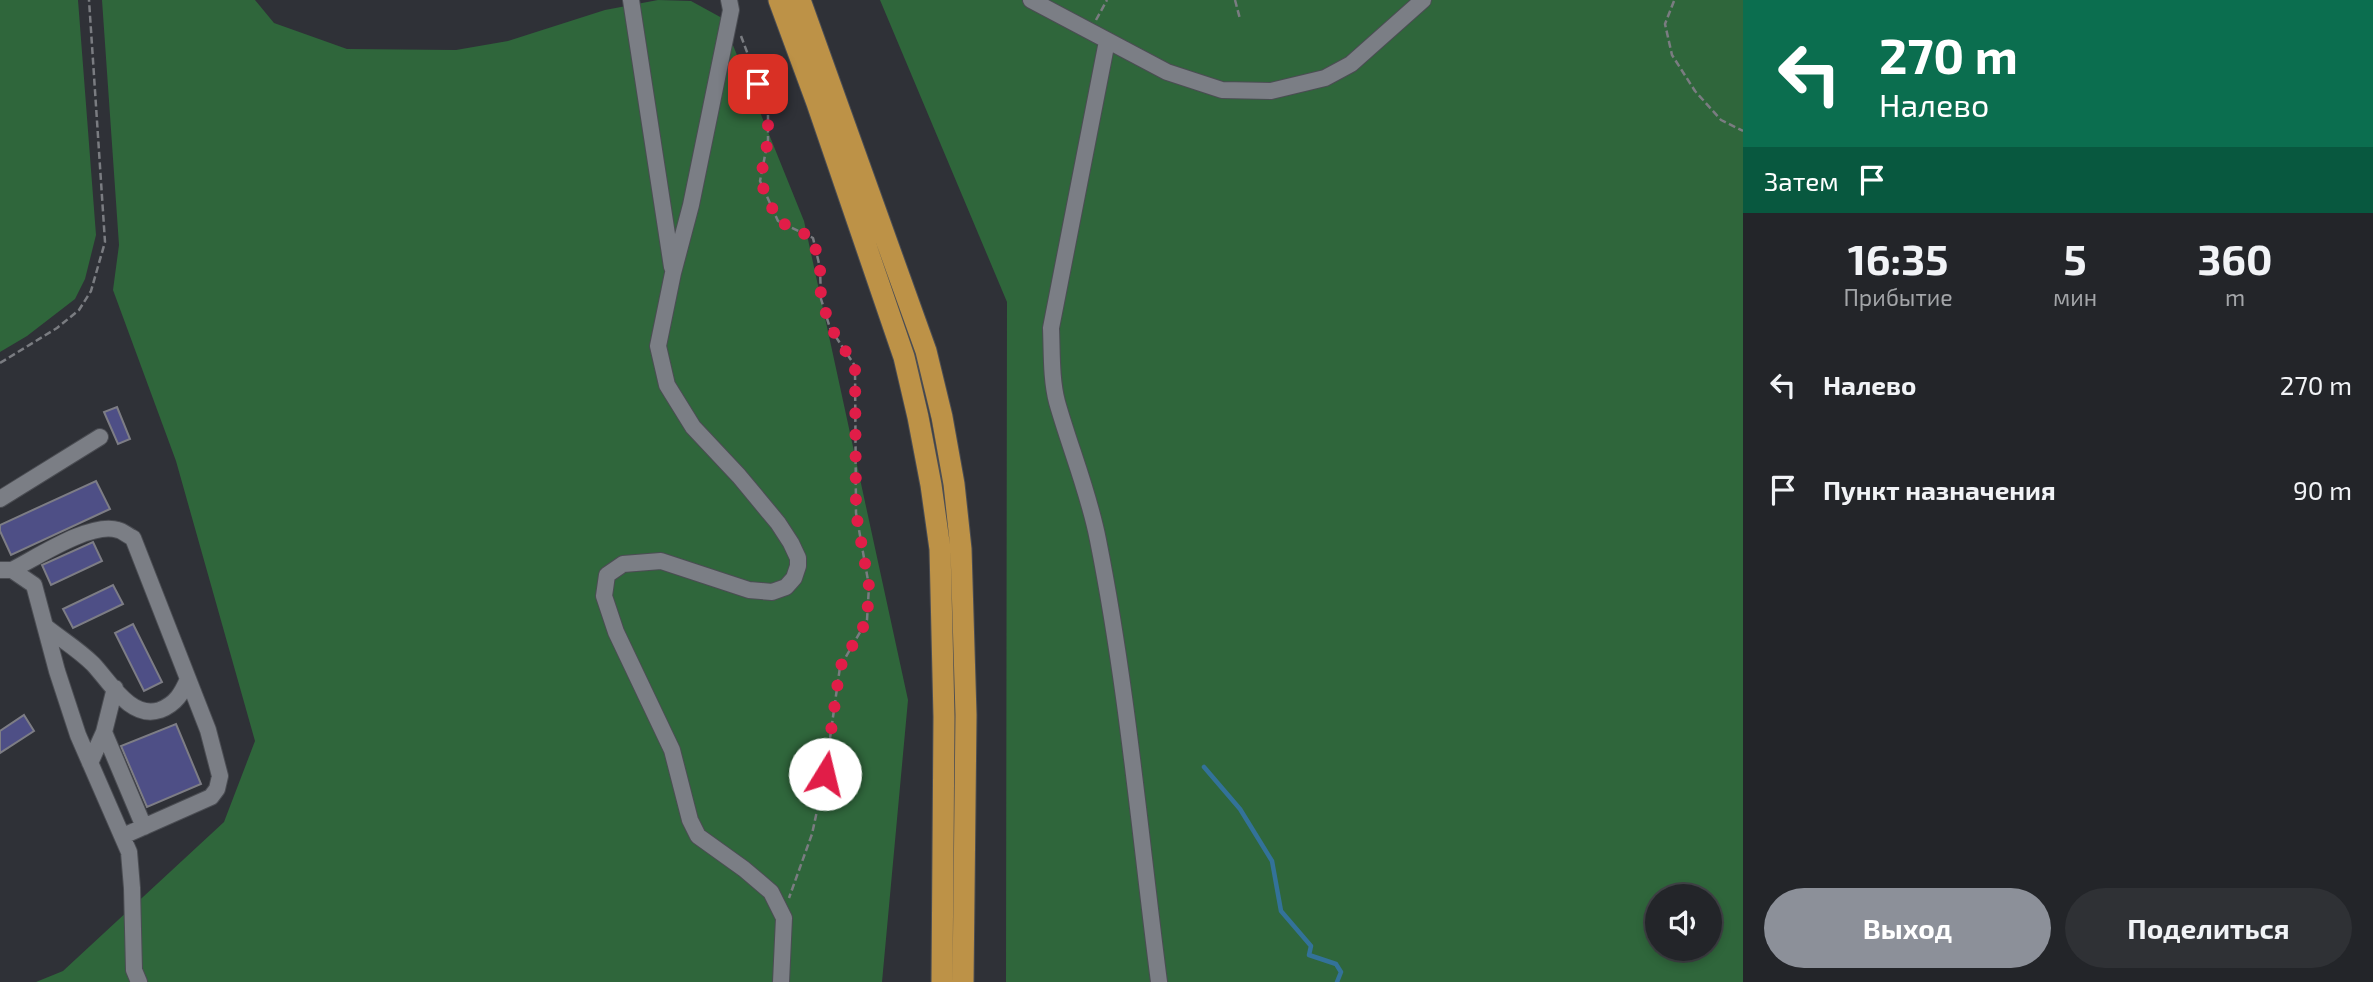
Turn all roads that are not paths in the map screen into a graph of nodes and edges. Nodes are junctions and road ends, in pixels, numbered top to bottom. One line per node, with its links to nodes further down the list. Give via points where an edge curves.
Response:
1 (631, 0): 8 (street)
2 (729, 0): 8 (street, via 731,10 691,205)
3 (779, 0): 21 (highway, via 904,357 931,485 940,550)
4 (800, 0): 22 (highway, via 926,351 954,484 967,715)
5 (1031, 0): 7 (street)
6 (1423, 0): 7 (street, via 1351,64 1325,78 1271,91 1222,90 1167,72)
7 (1107, 41): 23 (street, via 1051,328 1052,368 1098,540 1115,633)
8 (673, 273): 20 (street, via 658,346 667,385 693,428 778,523 799,566 786,587 772,592 749,590 661,561 623,564 607,575 604,596 616,632 672,750 698,836 771,892 784,918)
9 (100, 437): 10 (street)
10 (0, 499)
11 (6, 570): 12 (street, via 34,585); 13 (street, via 102,528 133,538)
12 (46, 627): 14 (street); 16 (street)
13 (188, 679): 14 (street, via 181,696 158,711 133,707); 17 (street, via 217,760 217,789 211,797)
14 (115, 688): 15 (street)
15 (104, 732): 16 (street); 17 (street)
16 (90, 763): 18 (street)
17 (144, 827): 18 (street)
18 (123, 836): 19 (street, via 129,852 134,970)
19 (139, 982)
20 (781, 982)
21 (942, 982)
22 (963, 982)
23 (1159, 982)

